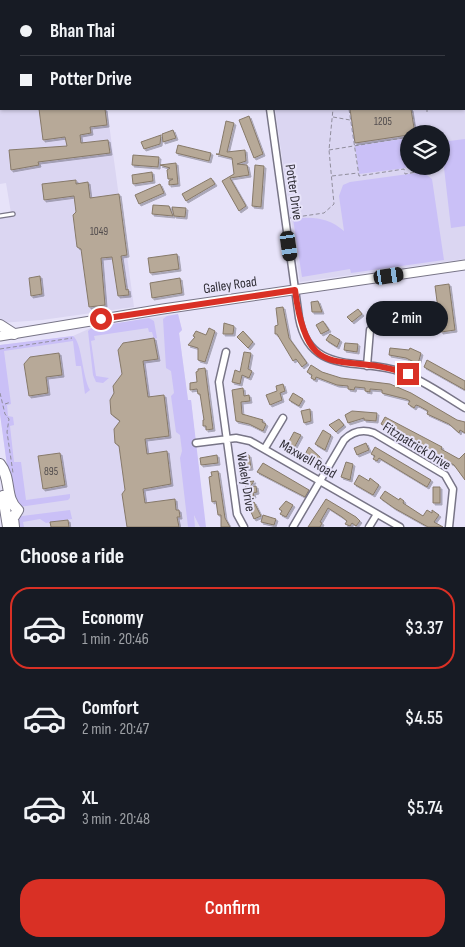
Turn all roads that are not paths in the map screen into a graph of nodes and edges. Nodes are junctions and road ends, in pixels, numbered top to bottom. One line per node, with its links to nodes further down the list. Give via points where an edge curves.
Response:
1 (270, 110): 5 (street, Potter Drive)
2 (13, 214): 3 (lane)
3 (0, 216)
4 (465, 265): 5 (main road, Galley Road)
5 (295, 290): 8 (main road, Galley Road); 11 (street, Potter Drive, via 300,324 310,345 328,359)
6 (0, 325): 8 (highway)
7 (370, 330): 11 (street)
8 (14, 334): 9 (main road, Galley Road)
9 (0, 336)
10 (226, 352): 14 (street, Wakely Drive, via 218,382)
11 (367, 366): 12 (street, Potter Drive, via 408,374)
12 (465, 408)
13 (283, 418): 16 (street)
14 (226, 440): 15 (street, Maxwell Road); 16 (street, Maxwell Road, via 246,439); 23 (street, Wakely Drive, via 237,514)
15 (196, 443)
16 (265, 448): 19 (street, Maxwell Road)
17 (0, 464): 22 (highway, via 6,471 11,504 18,510 13,518)
18 (0, 471): 21 (highway)
19 (321, 481): 20 (street, Maxwell Road); 24 (street); 27 (street, Fitzpatrick Drive, via 348,436 360,431 374,433 448,479 453,494)
20 (377, 514): 25 (street); 26 (street, Maxwell Road)
21 (8, 527)
22 (14, 527)
23 (244, 527)
24 (293, 527)
25 (369, 527)
26 (400, 527)
27 (449, 527)

